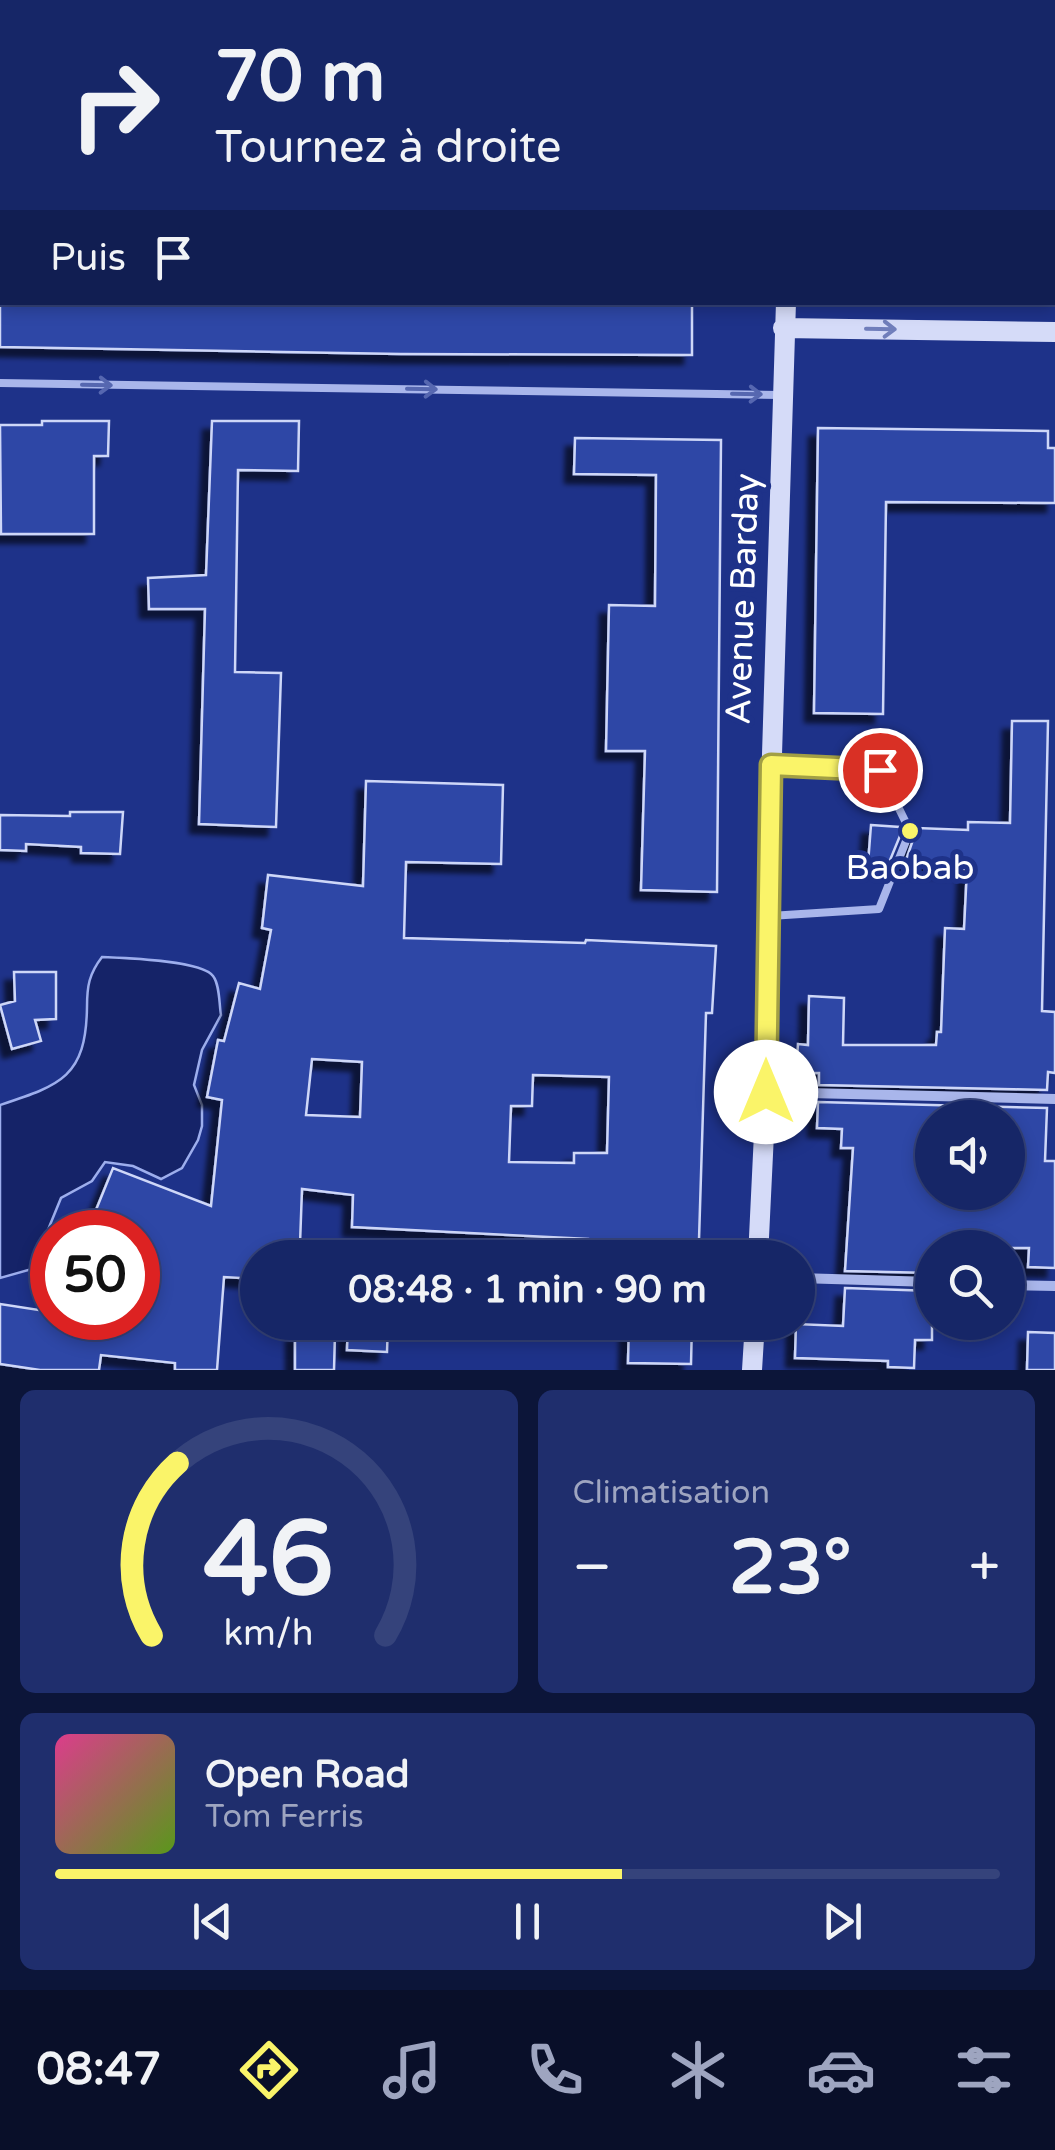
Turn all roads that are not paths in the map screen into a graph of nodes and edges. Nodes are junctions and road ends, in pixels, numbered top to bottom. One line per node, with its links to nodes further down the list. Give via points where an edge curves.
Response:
1 (786, 305): 2 (main road, Avenue Barday)
2 (784, 328): 3 (main road, one-way to 3); 5 (main road, Avenue Barday)
3 (1055, 332)
4 (0, 383): 5 (lane, one-way to 5)
5 (782, 395): 6 (main road, Avenue Barday)
6 (771, 765): 7 (main road, Avenue Barday); 7 (lane, via 880,770 910,830 879,909)
7 (766, 916): 8 (main road, Avenue Barday)
8 (766, 1092): 9 (street); 10 (main road, Avenue Barday)
9 (1055, 1099)
10 (759, 1240)
11 (815, 1279): 12 (street)
12 (915, 1281)
13 (1025, 1285): 14 (street)
14 (1055, 1286)
15 (753, 1340): 16 (main road)
16 (752, 1370)

